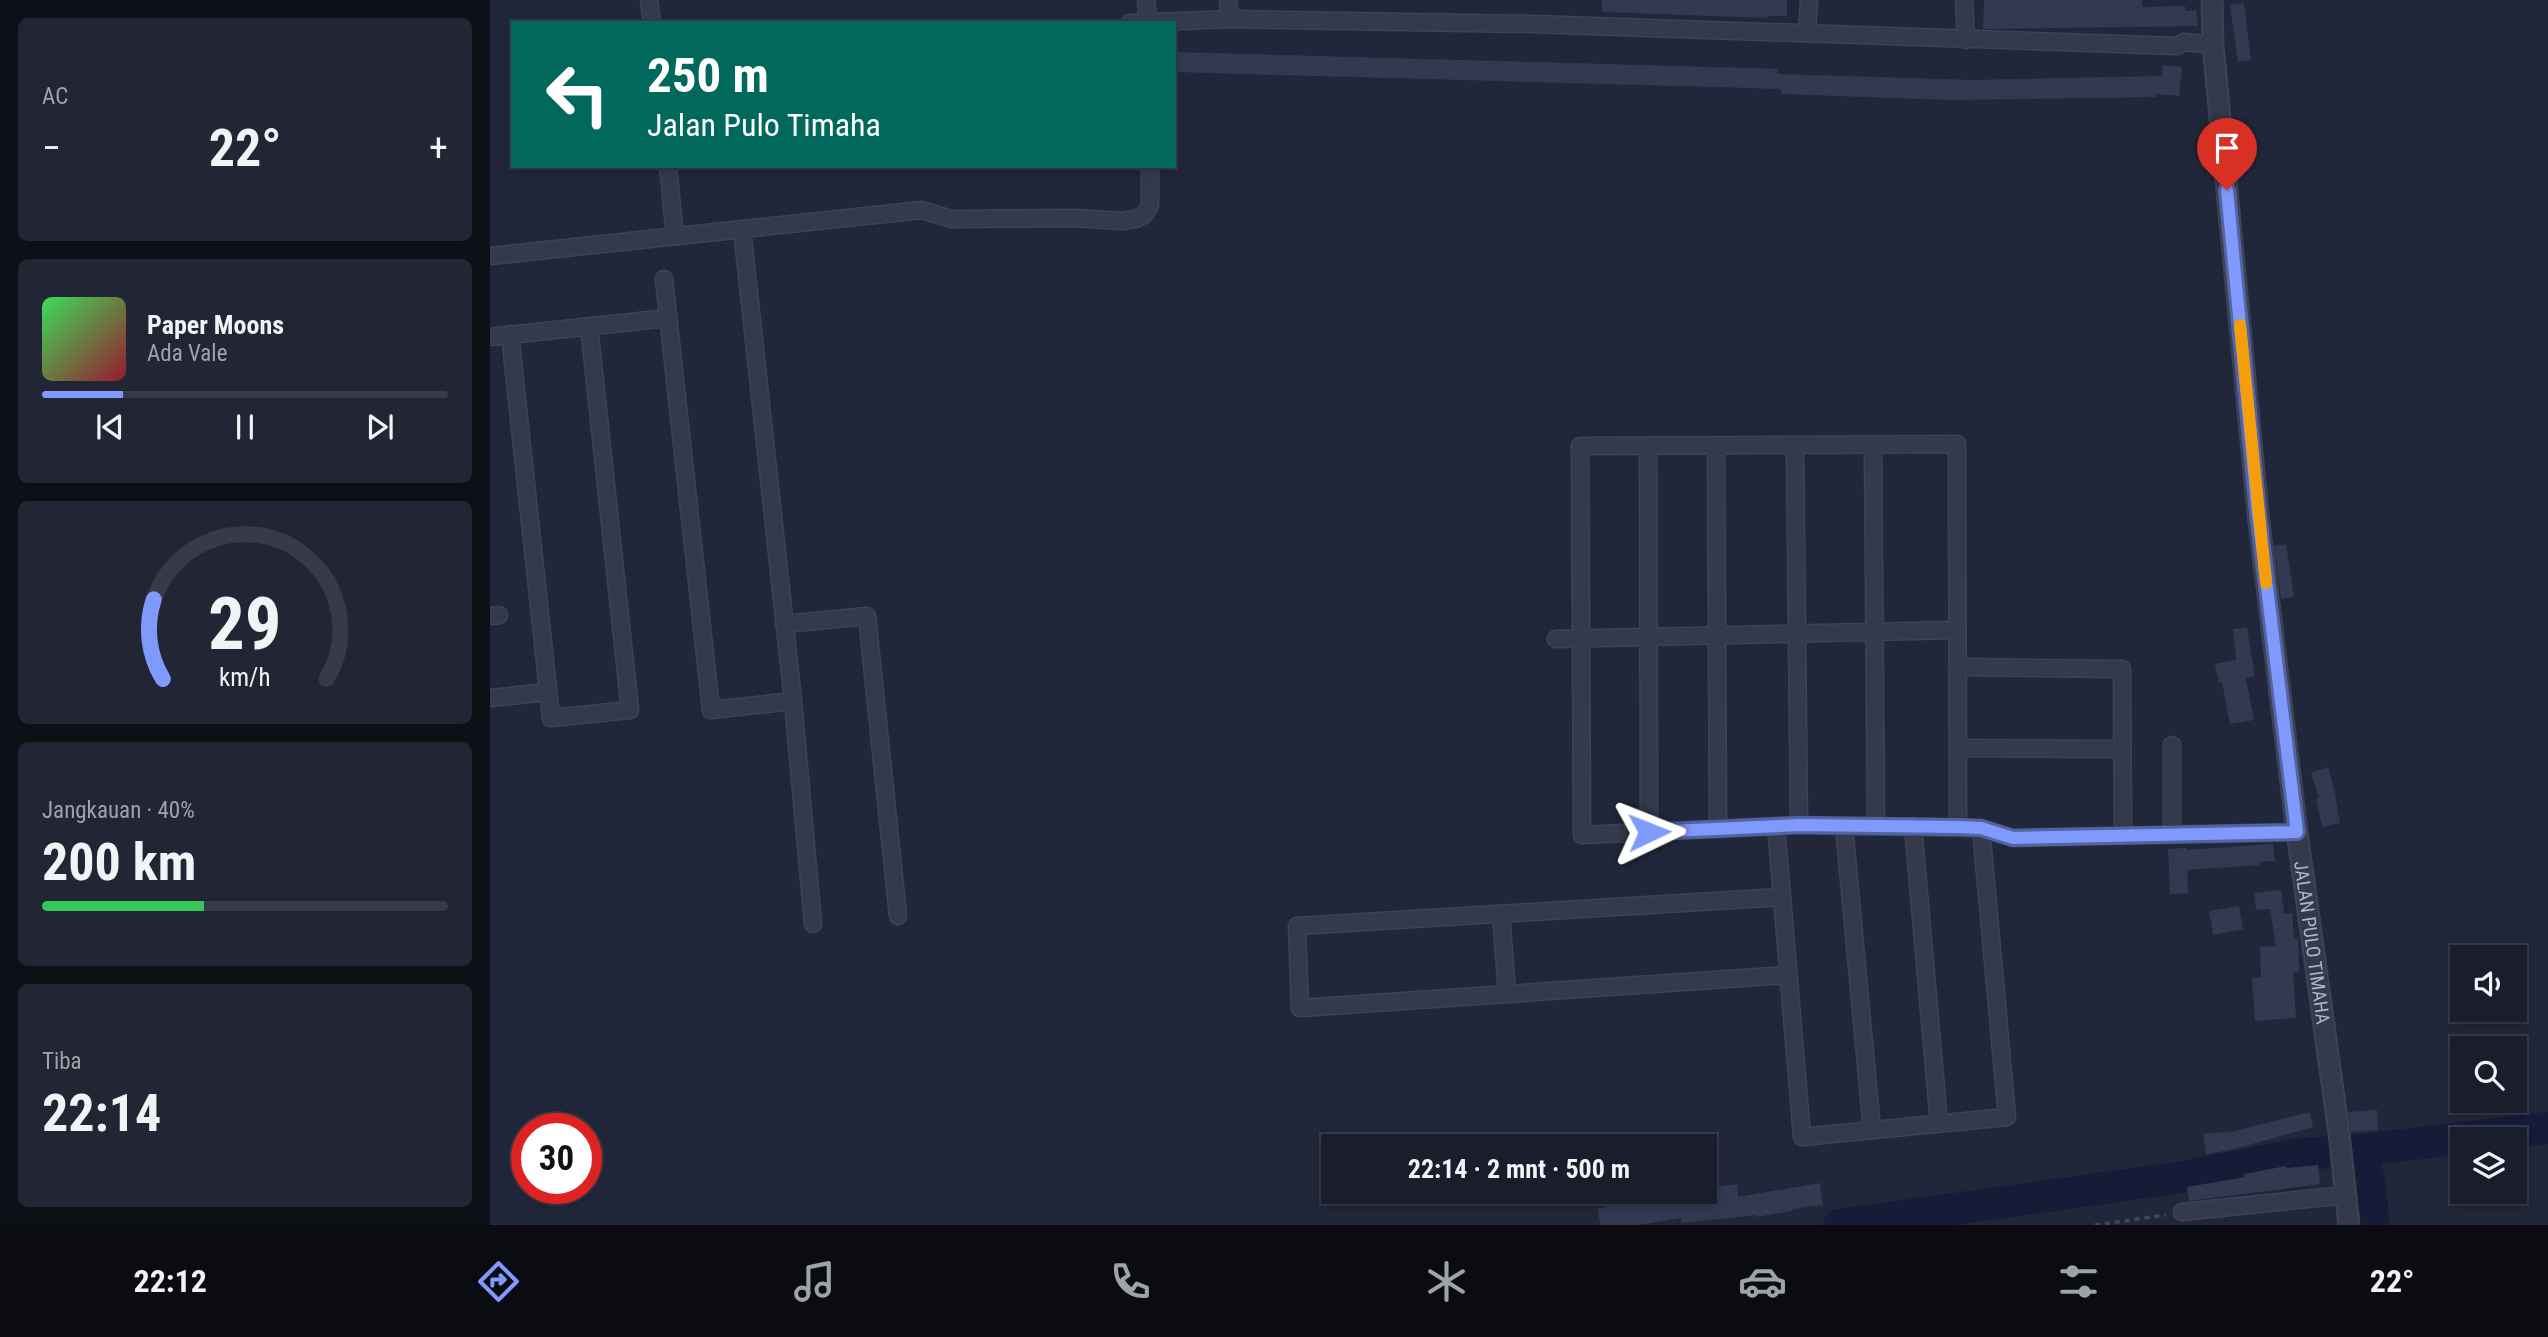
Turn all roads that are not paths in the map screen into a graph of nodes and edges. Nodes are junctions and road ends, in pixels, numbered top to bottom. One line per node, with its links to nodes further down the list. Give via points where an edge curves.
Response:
1 (649, 0): 8 (street)
2 (1146, 0): 9 (street)
3 (1228, 0): 7 (street)
4 (1809, 0): 11 (street)
5 (1964, 0): 12 (street)
6 (2212, 0): 13 (street, JALAN PULO TIMAHA)
7 (1230, 19): 10 (street); 11 (street)
8 (652, 21)
9 (1142, 21)
10 (1171, 21)
11 (1807, 33): 12 (street)
12 (1966, 40): 13 (street, via 2177,47 2184,42)
13 (2214, 50): 52 (street, JALAN PULO TIMAHA, via 2258,514)
14 (668, 168): 17 (street)
15 (1150, 168): 16 (street, via 1150,205 1136,219 951,219 922,210)
16 (742, 229): 17 (street); 28 (street)
17 (676, 236): 18 (street)
18 (490, 256)
19 (664, 279): 20 (street)
20 (667, 318): 21 (street); 39 (street, via 711,710)
21 (589, 326): 22 (street); 37 (street, via 629,710 551,718)
22 (510, 334): 23 (street); 37 (street)
23 (490, 337)
24 (1795, 445): 25 (street); 27 (street); 31 (street)
25 (1873, 445): 29 (street, via 1956,444); 30 (street)
26 (1648, 446): 27 (street); 33 (street); 34 (street, via 1580,446)
27 (1716, 446): 32 (street)
28 (784, 624): 39 (street); 57 (street, via 867,616)
29 (1957, 630): 30 (street); 36 (street)
30 (1875, 632): 31 (street); 46 (street)
31 (1797, 634): 32 (street); 43 (street)
32 (1717, 635): 33 (street); 50 (street)
33 (1648, 637): 34 (street); 51 (street)
34 (1581, 638): 35 (street); 51 (street, via 1582,835)
35 (1556, 639)
36 (1957, 667): 41 (street); 42 (street, via 2122,669)
37 (548, 692): 38 (street)
38 (490, 698)
39 (793, 701): 58 (street)
40 (2172, 744): 53 (street)
41 (1958, 748): 42 (street); 48 (street)
42 (2122, 748): 54 (street)
43 (1799, 825): 44 (street); 45 (street)
44 (1776, 826): 50 (street); 55 (street)
45 (1844, 826): 46 (street); 62 (street)
46 (1876, 826): 47 (street)
47 (1913, 826): 48 (street); 61 (street)
48 (1958, 827): 49 (street)
49 (1981, 828): 54 (street, via 2013,838); 61 (street, via 2007,1117)
50 (1718, 829): 51 (street)
51 (1649, 832)
52 (2297, 832): 53 (street); 63 (street, JALAN PULO TIMAHA)
53 (2172, 835): 54 (street)
54 (2123, 836)
55 (1782, 898): 56 (street); 59 (street)
56 (1501, 914): 60 (street); 60 (street, via 1297,926 1300,1008)
57 (898, 916)
58 (813, 924)
59 (1788, 975): 60 (street); 62 (street, via 1802,1137)
60 (1507, 994)
61 (1939, 1124): 62 (street)
62 (1872, 1130)
63 (2345, 1195): 64 (street); 65 (street, JALAN PULO TIMAHA)
64 (2182, 1212)
65 (2349, 1225)

